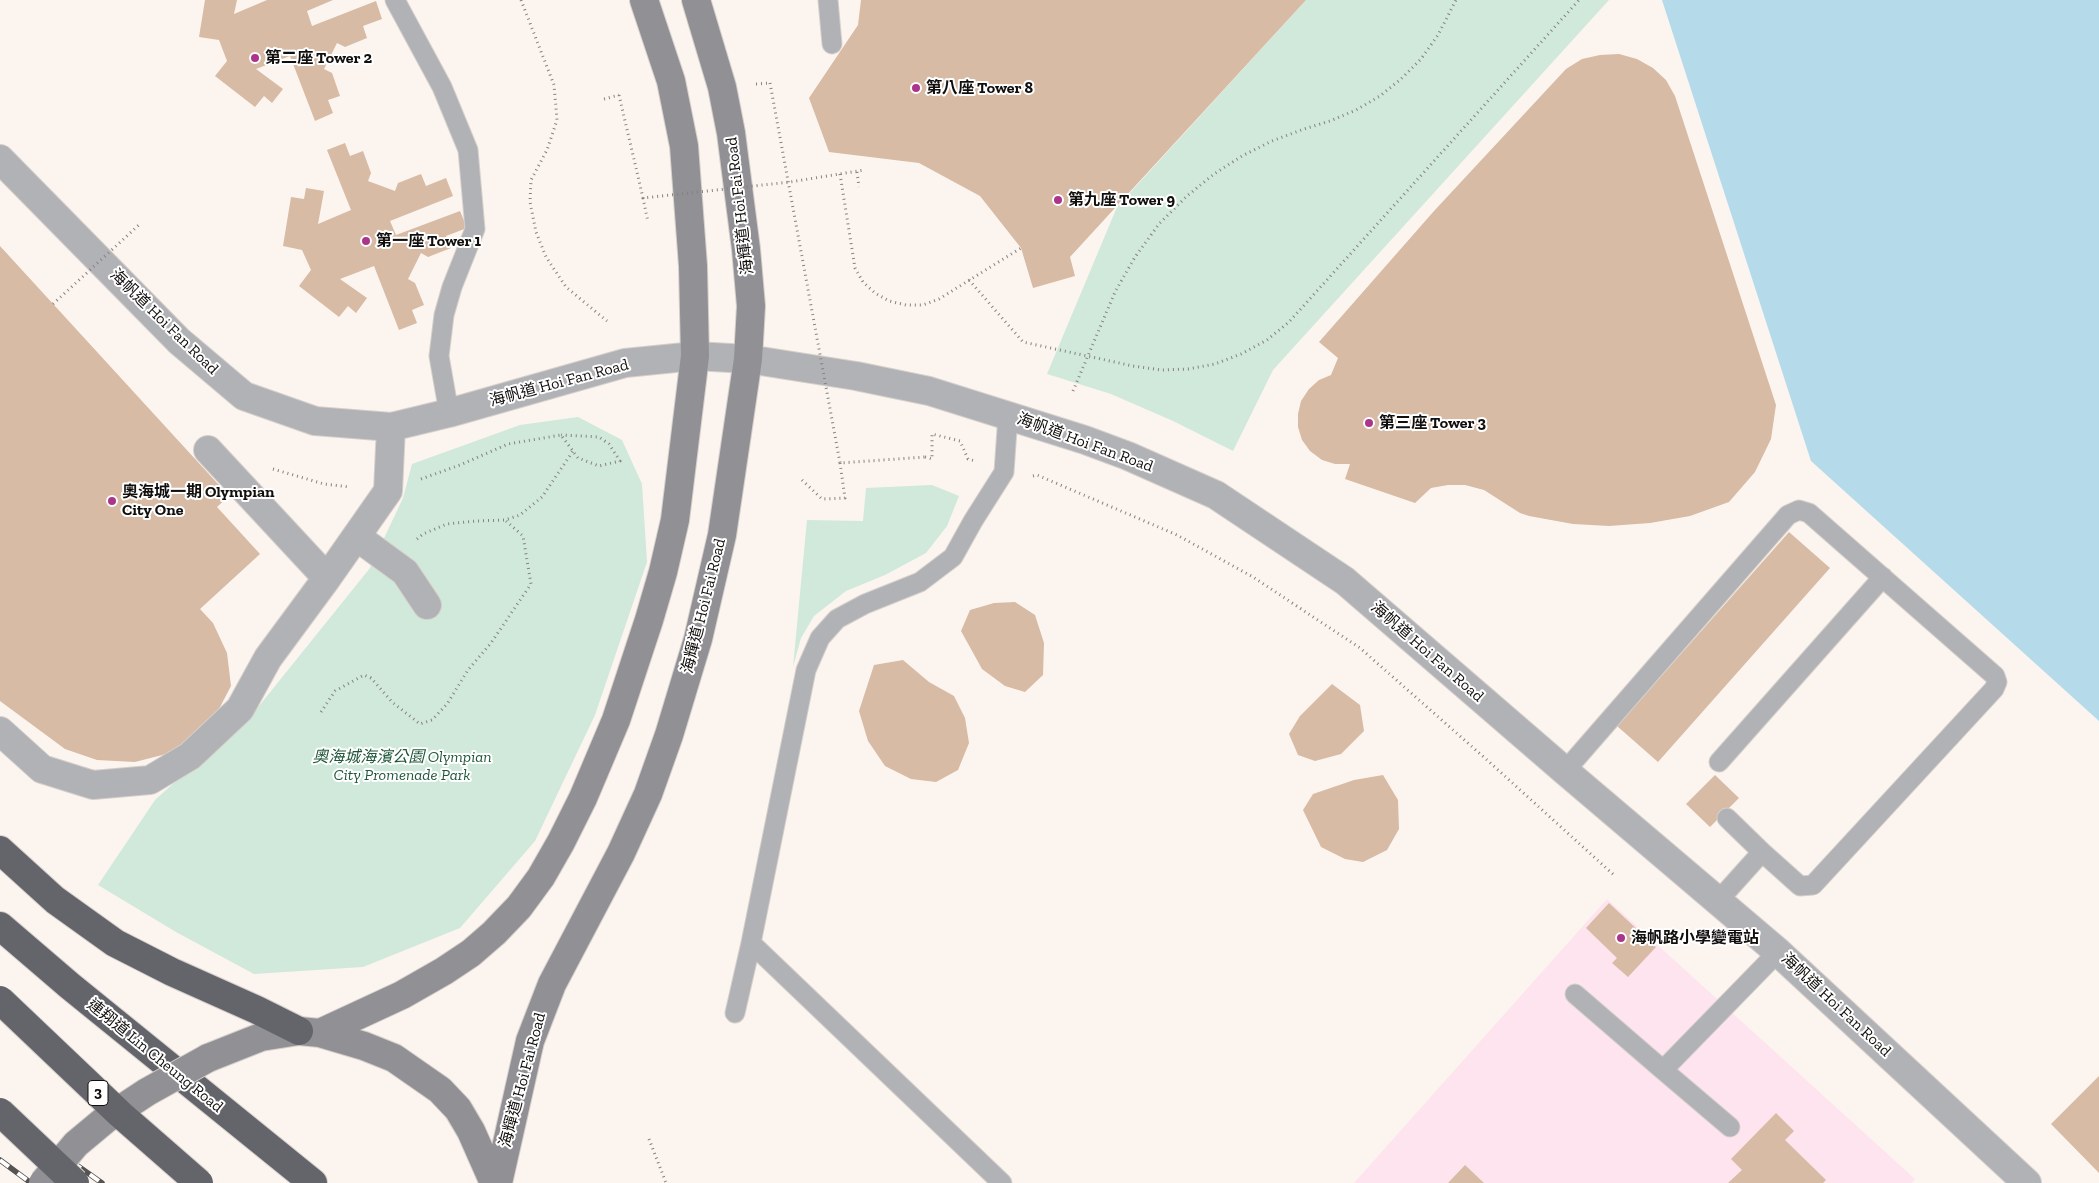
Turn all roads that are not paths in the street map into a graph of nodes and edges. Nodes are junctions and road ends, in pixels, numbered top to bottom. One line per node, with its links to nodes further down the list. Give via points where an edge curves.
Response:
1 (395, 0): 9 (lane, via 442,87 468,150 475,229 449,296 439,356)
2 (644, 0): 7 (street, 海輝道 Hoi Fai Road, via 671,81 684,146 693,266)
3 (696, 0): 8 (street, 海輝道 Hoi Fai Road, via 722,87 731,133 751,306)
4 (828, 0): 5 (lane)
5 (832, 44)
6 (2, 164): 11 (street, 海帆道 Hoi Fan Road, via 179,342 244,396 315,421)
7 (695, 356): 8 (street, 海帆道 Hoi Fan Road); 9 (street, 海帆道 Hoi Fan Road, via 625,363); 30 (street, 海輝道 Hoi Fai Road, via 675,520 663,572 616,720 561,842 519,907 471,953 402,996)
8 (748, 359): 10 (street, 海帆道 Hoi Fan Road, via 928,391); 39 (street, 海輝道 Hoi Fai Road, via 722,535 698,639 648,794 622,853 541,1009 530,1041)
9 (449, 413): 11 (street, 海帆道 Hoi Fan Road)
10 (1008, 415): 19 (street, 海帆道 Hoi Fan Road, via 1128,456 1216,495 1345,580); 25 (lane, via 1004,472 953,557 920,582 837,619 820,638 806,670)
11 (391, 427): 13 (street, via 388,491)
12 (208, 450): 15 (street)
13 (357, 537): 15 (street); 16 (street, via 405,572)
14 (1882, 577): 18 (lane); 19 (lane, via 1808,513 1799,510 1788,516); 22 (lane, via 1995,676 1994,689 1813,885 1800,886)
15 (327, 578): 17 (street, via 268,658 240,709 190,756 150,780 93,785 42,769)
16 (428, 604)
17 (0, 731)
18 (1719, 762)
19 (1565, 771): 23 (street, 海帆道 Hoi Fan Road)
20 (1727, 818): 22 (lane)
21 (0, 850): 30 (highway, via 55,900 115,943 172,972)
22 (1762, 852): 23 (lane)
23 (1718, 901): 26 (street, 海帆道 Hoi Fan Road)
24 (0, 926): 37 (highway, 連翔道 Lin Cheung Road)
25 (751, 943): 29 (lane); 40 (lane)
26 (1778, 952): 31 (lane); 41 (street, 海帆道 Hoi Fan Road)
27 (1575, 994): 31 (lane)
28 (0, 1000): 36 (highway, 3, bridge, via 120,1114)
29 (735, 1013)
30 (309, 1032): 34 (street, 海輝道 Hoi Fai Road, bridge, via 261,1038 208,1058 147,1092 76,1144); 38 (street, 海輝道 Hoi Fai Road, via 364,1046 394,1058 440,1090 472,1131)
31 (1663, 1070): 33 (lane)
32 (0, 1112): 35 (highway, bridge)
33 (1730, 1127)
34 (43, 1183)
35 (75, 1183)
36 (199, 1183)
37 (313, 1183)
38 (494, 1183)
39 (498, 1183)
40 (1002, 1183)
41 (2027, 1183)

